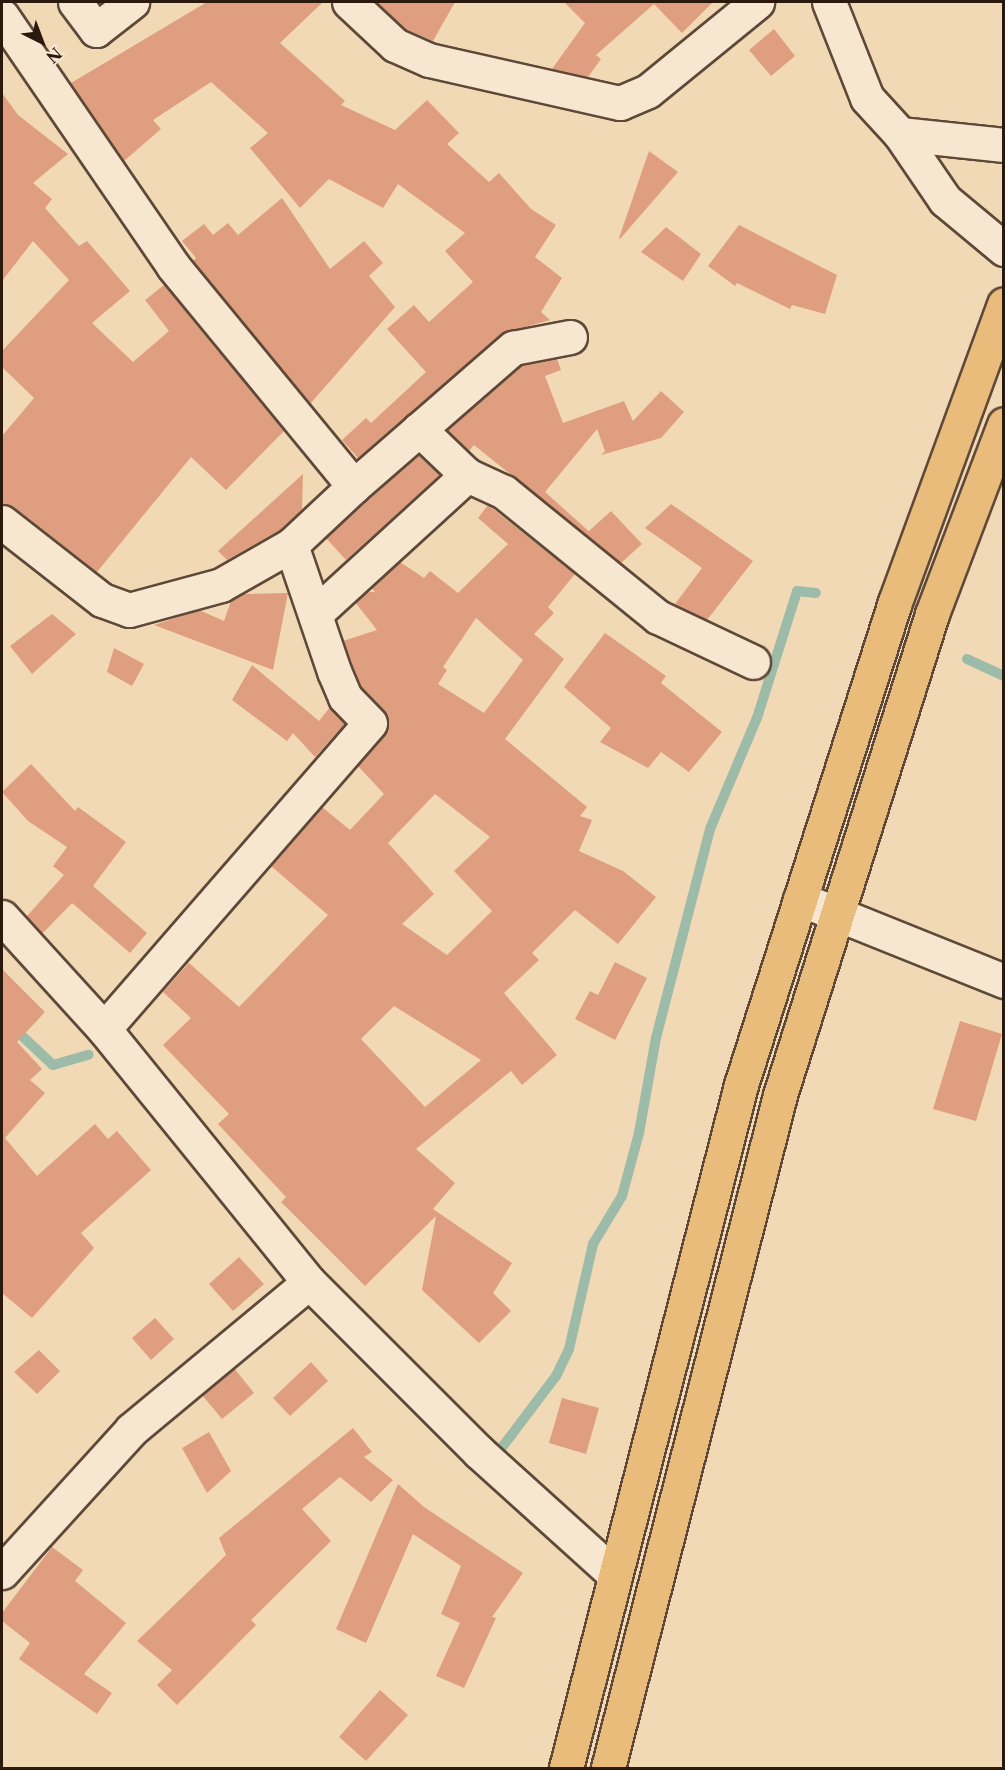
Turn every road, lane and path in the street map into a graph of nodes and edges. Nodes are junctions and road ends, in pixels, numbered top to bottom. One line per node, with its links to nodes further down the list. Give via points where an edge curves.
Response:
1 (75, 2): 2 (street, via 96,30)
2 (132, 2)
3 (350, 2): 4 (street, via 395,45 429,60 620,103 648,91)
4 (757, 2)
5 (829, 2): 7 (street, via 867,98)
6 (2, 16): 15 (street, via 173,266)
7 (900, 134): 8 (street); 9 (street, via 945,200)
8 (1004, 145)
9 (1004, 249)
10 (1004, 304): 20 (main road, via 895,602)
11 (570, 337): 13 (street, via 513,348)
12 (1004, 424): 21 (main road, via 932,614)
13 (419, 429): 14 (street); 15 (street)
14 (467, 475): 18 (street); 19 (street, via 504,492 658,617)
15 (354, 486): 17 (street)
16 (2, 522): 17 (street, via 102,600 129,610 221,585)
17 (291, 545): 18 (street)
18 (316, 613): 24 (street, via 345,697 370,723)
19 (753, 662)
20 (801, 899): 21 (street); 27 (main road, via 741,1085)
21 (837, 914): 23 (street); 29 (main road, via 780,1095)
22 (2, 917): 24 (street)
23 (1004, 981)
24 (104, 1029): 25 (street)
25 (309, 1282): 26 (street, via 131,1430); 27 (street, via 479,1452)
26 (2, 1572)
27 (615, 1575): 28 (main road)
28 (598, 1642): 29 (main road); 30 (main road)
29 (638, 1652): 31 (main road)
30 (566, 1768)
31 (608, 1768)

